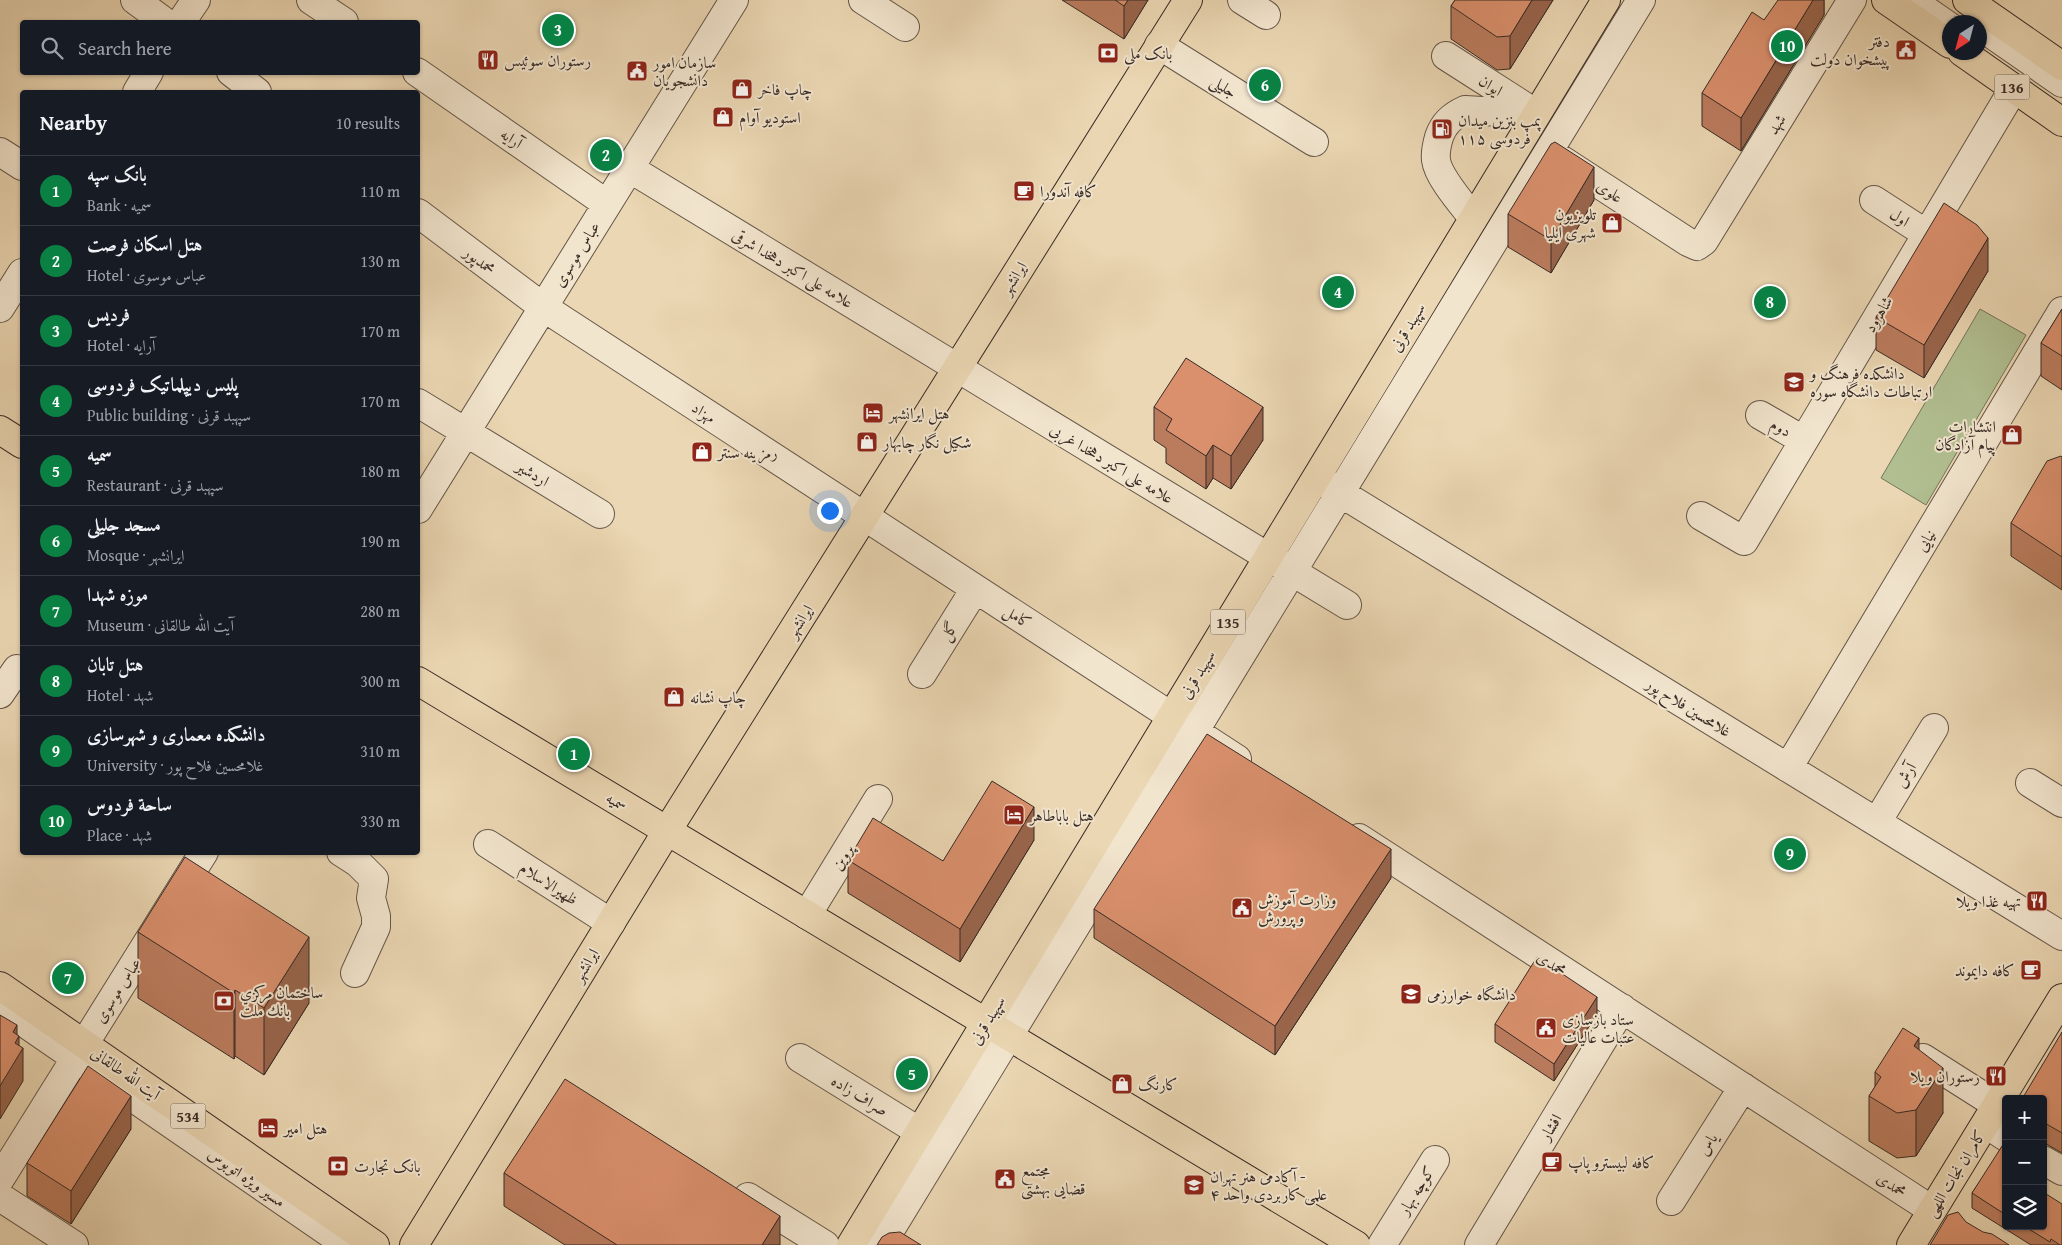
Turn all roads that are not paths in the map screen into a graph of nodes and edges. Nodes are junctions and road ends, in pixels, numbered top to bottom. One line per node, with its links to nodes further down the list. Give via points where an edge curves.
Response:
1 (135, 0): 17 (street)
2 (196, 0): 18 (street)
3 (311, 0): 19 (street)
4 (734, 0): 43 (street, عباس موسوی)
5 (863, 0): 21 (street)
6 (1188, 0): 24 (main road, ایرانشهر)
7 (1242, 0): 15 (street)
8 (1606, 0): 38 (main road, سپهبد قرنی / 135)
9 (1641, 0): 41 (street)
10 (1852, 0): 49 (street, شهد, via 1704,241)
11 (1886, 0): 23 (main road)
12 (1911, 0): 20 (street)
13 (1942, 0): 16 (street)
14 (1967, 0): 28 (main road)
15 (1266, 15)
16 (1964, 15)
17 (161, 20)
18 (182, 20)
19 (341, 20)
20 (1942, 21)
21 (905, 27)
22 (1987, 31): 32 (street)
23 (1942, 38)
24 (1159, 45): 39 (street, جلیلی); 54 (main road, ایرانشهر)
25 (1987, 52): 36 (street)
26 (1446, 56): 38 (street, ایوان)
27 (1974, 60): 33 (main road, 136)
28 (2062, 66)
29 (420, 74): 45 (street, آرایه)
30 (147, 75): 34 (street)
31 (235, 75): 35 (street)
32 (2062, 84)
33 (2014, 88): 37 (main road, 136); 48 (street, شاهرود)
34 (138, 90)
35 (255, 90)
36 (2062, 104)
37 (2062, 122)
38 (1530, 124): 41 (street, علوی); 47 (main road, سپهبد قرنی / 135); 47 (street, via 1465,110 1455,114 1442,129 1436,146 1436,161 1447,185)
39 (1314, 142)
40 (0, 152): 42 (street)
41 (1549, 152): 49 (street, علوی); 62 (street)
42 (20, 165)
43 (629, 168): 45 (street, عباس موسوی); 54 (street, علامه علی اکبر دهخدا شرقی)
44 (1874, 200): 48 (street, اول)
45 (607, 204): 51 (street, عباس موسوی)
46 (420, 215): 51 (street, محمدپور)
47 (1473, 218): 61 (main road, سپهبد قرنی / 135)
48 (1925, 233): 59 (street, شاهرود)
49 (1697, 246)
50 (20, 276): 52 (street)
51 (543, 307): 58 (street, عباس موسوی); 65 (street, مهزاد)
52 (0, 308)
53 (2062, 311): 78 (street, نیایی)
54 (957, 368): 65 (main road, ایرانشهر); 67 (street, علامه علی اکبر دهخدا غربی)
55 (420, 404): 58 (street, اردشیر)
56 (1760, 415): 59 (street, دوم)
57 (0, 430): 60 (main road)
58 (465, 432): 63 (street, عباس موسوی); 64 (street, اردشیر)
59 (1803, 440): 66 (street, شاهرود, via 1744,540)
60 (20, 443)
61 (1316, 478): 62 (street, غلامحسین فلاح‌ پور); 67 (main road, سپهبد قرنی / 135)
62 (1340, 493): 68 (street); 78 (street, غلامحسین فلاح‌ پور)
63 (420, 506)
64 (600, 514)
65 (864, 516): 69 (street, کامل); 85 (main road, ایرانشهر)
66 (1701, 516)
67 (1268, 558): 68 (street, علامه علی اکبر دهخدا غربی); 75 (main road, سپهبد قرنی / 135)
68 (1292, 572): 70 (street, علامه علی اکبر دهخدا غربی); 77 (street)
69 (975, 589): 72 (street, گل); 75 (street, کامل)
70 (1347, 605)
71 (20, 671): 74 (street, via 17,669)
72 (922, 674)
73 (420, 682): 85 (main road, سمیه)
74 (0, 694)
75 (1172, 716): 77 (street); 97 (main road, سپهبد قرنی / 135)
76 (1934, 728): 83 (street, آرش)
77 (1194, 732): 79 (street); 97 (street)
78 (1788, 768): 83 (street, غلامحسین فلاح‌ پور)
79 (1262, 775)
80 (2030, 783): 82 (street)
81 (878, 799): 89 (street, پروین)
82 (2062, 803)
83 (1877, 822): 91 (street, غلامحسین فلاح‌ پور)
84 (1337, 824): 96 (street, محمدی)
85 (667, 831): 89 (main road, سمیه); 90 (main road, ایرانشهر)
86 (488, 844): 90 (street, ظهیرالاسلام)
87 (202, 855): 98 (street, عباس موسوی)
88 (346, 855): 92 (street, via 374,879 372,903 376,927)
89 (807, 915): 97 (main road, سمیه)
90 (611, 923): 116 (main road, ایرانشهر)
91 (2062, 936)
92 (355, 973)
93 (0, 986): 98 (main road, آیت الله طالقانی / 534)
94 (2062, 998): 102 (main road, کامران نجات اللهی)
95 (0, 1006): 98 (street, مسیر ویژه اتوبوس)
96 (1622, 1008): 101 (street, محمدی); 120 (street, افشار)
97 (997, 1029): 103 (main road, سپهبد قرنی / 135); 112 (street); 118 (main road, سمیه)
98 (80, 1051): 107 (street, عباس موسوی); 114 (street, مسیر ویژه اتوبوس); 115 (main road, آیت الله طالقانی / 534)
99 (800, 1058): 103 (street, صراف زاده)
100 (1924, 1058): 102 (street)
101 (1743, 1087): 110 (street, یاس); 111 (street, محمدی)
102 (1996, 1122): 111 (main road, کامران نجات اللهی)
103 (920, 1132): 112 (main road, سپهبد قرنی / 135)
104 (1435, 1160): 119 (street, کوچه بهار)
105 (2047, 1162): 106 (street)
106 (2062, 1171)
107 (0, 1179)
108 (726, 1183): 117 (street)
109 (0, 1197): 113 (street)
110 (1671, 1201)
111 (1932, 1210): 121 (main road, کامران نجات اللهی)
112 (874, 1240)
113 (74, 1245)
114 (347, 1245)
115 (375, 1245)
116 (414, 1245)
117 (825, 1245)
118 (1356, 1245)
119 (1382, 1245)
120 (1479, 1245)
121 (1911, 1245)

